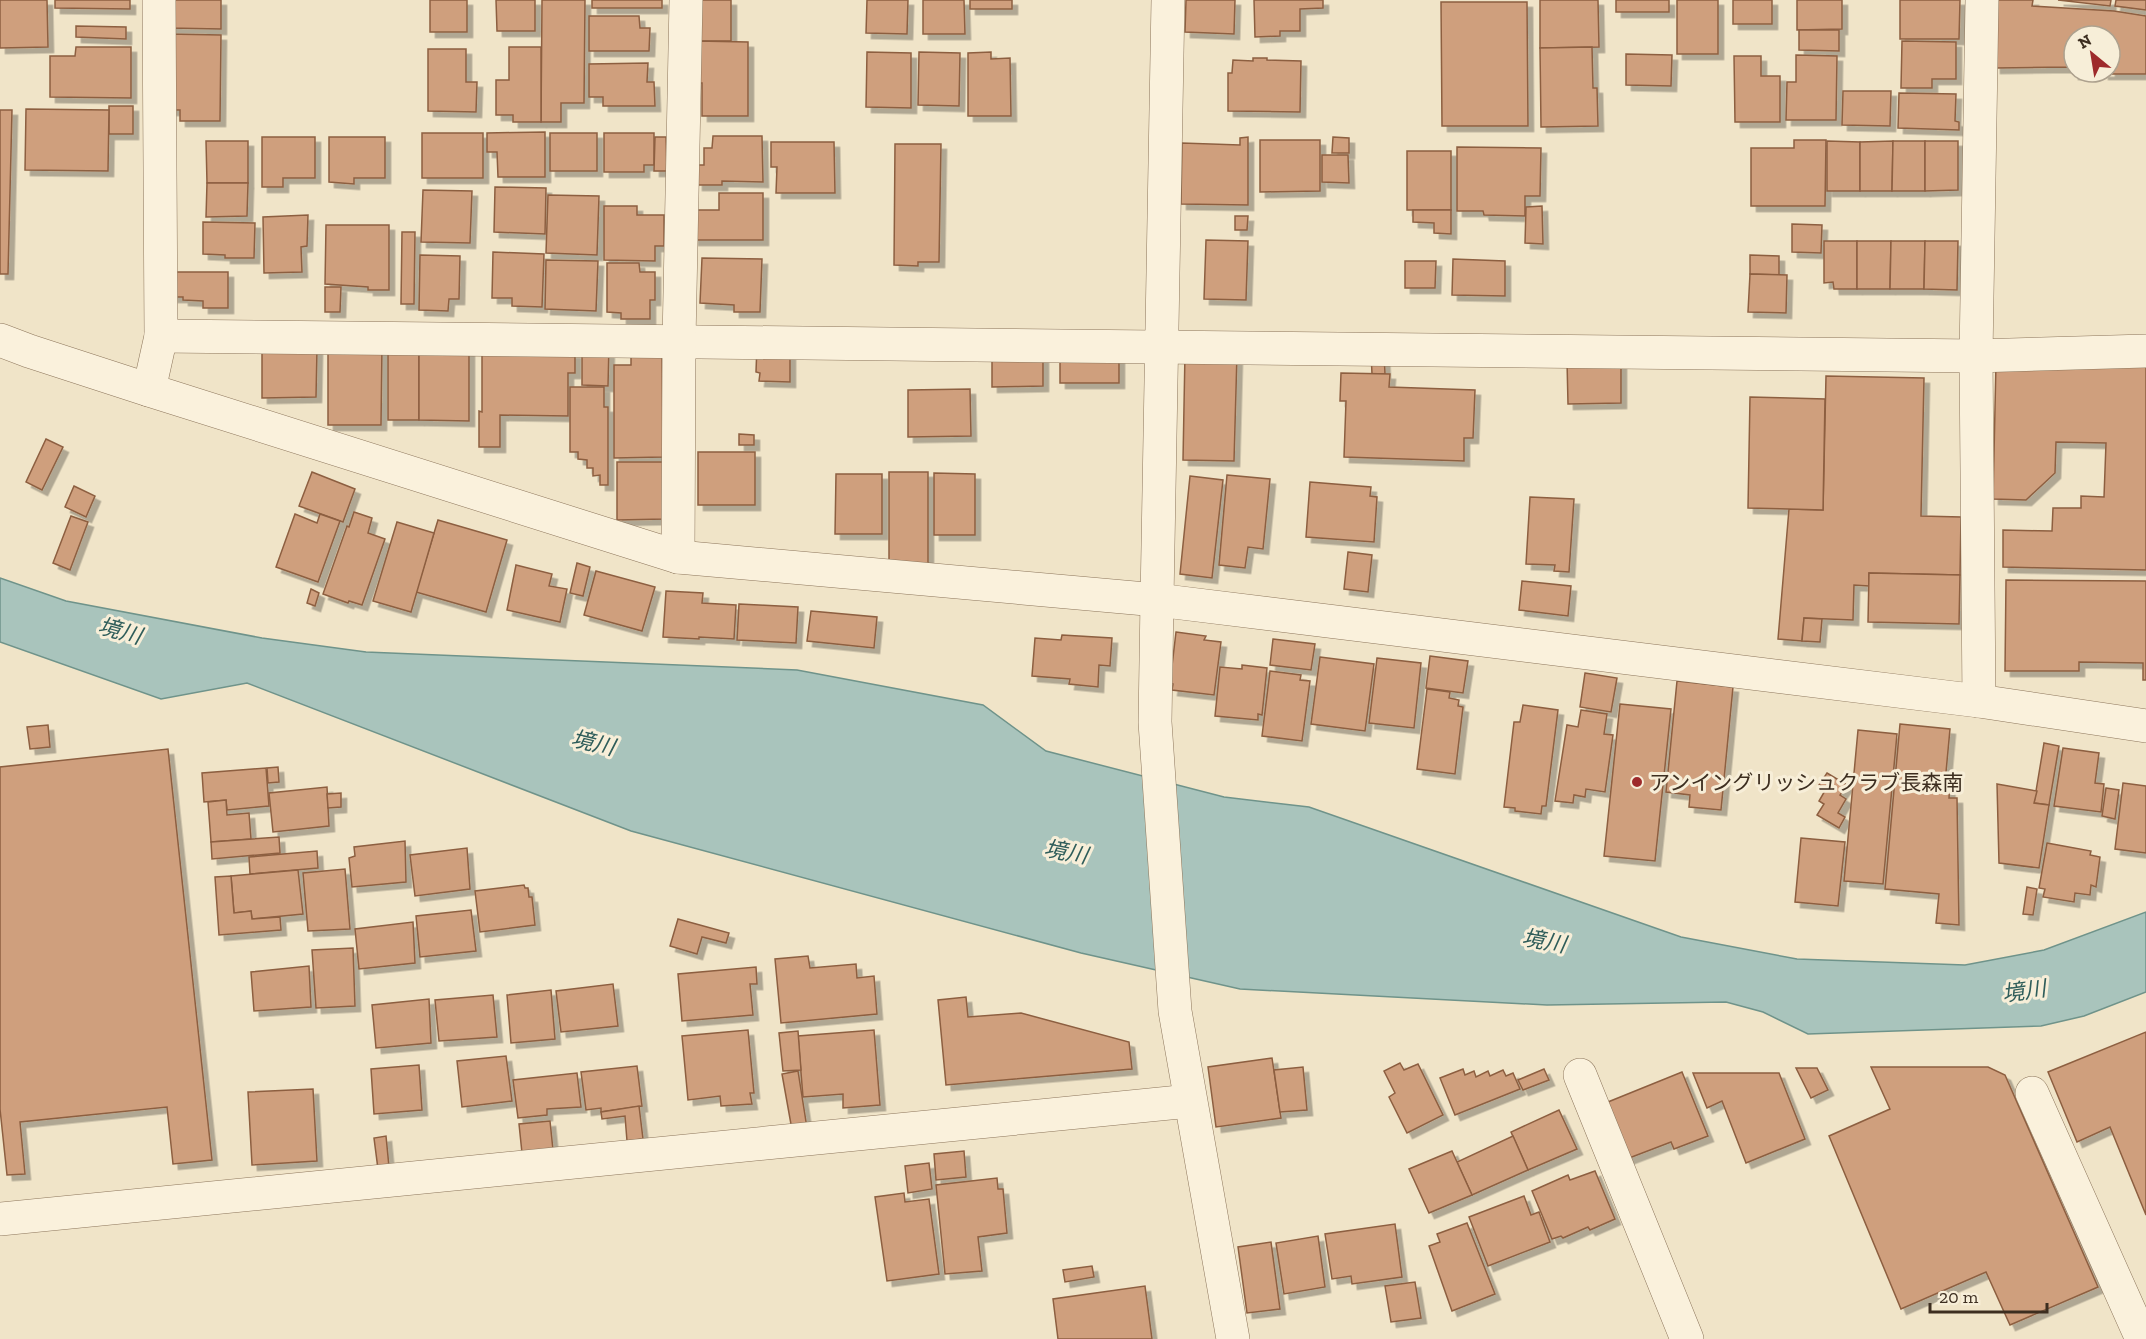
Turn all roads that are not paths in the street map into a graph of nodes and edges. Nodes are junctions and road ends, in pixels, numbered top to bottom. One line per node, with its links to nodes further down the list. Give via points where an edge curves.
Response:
1 (159, 0): 5 (street)
2 (686, 0): 7 (street)
3 (1168, 0): 8 (street)
4 (1982, 0): 10 (street)
5 (161, 336): 7 (street); 11 (street)
6 (0, 340): 11 (street)
7 (679, 341): 8 (street); 12 (street)
8 (1161, 347): 10 (street); 13 (street)
9 (2146, 351): 10 (street)
10 (1976, 356): 14 (street)
11 (149, 390): 12 (street)
12 (678, 557): 13 (street)
13 (1157, 600): 14 (street); 18 (street, via 1155,722 1175,1011)
14 (1980, 700): 15 (street)
15 (2146, 726)
16 (1580, 1076): 21 (street)
17 (2032, 1093): 22 (street)
18 (1190, 1101): 19 (street); 20 (street)
19 (0, 1219)
20 (1233, 1339)
21 (1687, 1339)
22 (2142, 1339)

